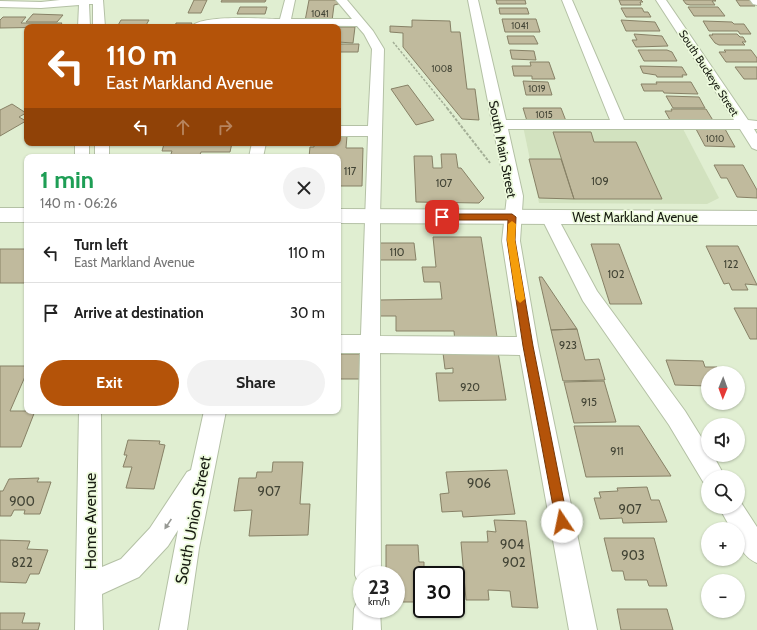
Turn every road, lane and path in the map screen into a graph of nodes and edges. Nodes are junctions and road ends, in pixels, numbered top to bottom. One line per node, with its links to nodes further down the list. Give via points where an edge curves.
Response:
1 (97, 0): 7 (street); 11 (street)
2 (290, 0): 14 (street)
3 (341, 0): 9 (street)
4 (473, 0): 16 (street, South Main Street)
5 (567, 0): 17 (street)
6 (661, 0): 18 (street, South Buckeye Street)
7 (84, 1): 8 (street, via 41,5); 10 (street)
8 (0, 4)
9 (361, 23): 15 (street); 20 (street, via 378,49)
10 (84, 24)
11 (99, 24)
12 (204, 24): 13 (street)
13 (260, 24)
14 (285, 24)
15 (323, 24)
16 (498, 124): 17 (street); 26 (street, South Main Street, via 515,196)
17 (620, 124): 18 (street)
18 (750, 126): 21 (street, South Buckeye Street)
19 (341, 131): 20 (street)
20 (375, 131): 25 (street)
21 (757, 145)
22 (0, 214): 23 (main road)
23 (24, 215)
24 (341, 216): 25 (main road, West Markland Avenue)
25 (372, 216): 26 (main road, West Markland Avenue); 30 (street)
26 (512, 217): 27 (main road, West Markland Avenue); 31 (street, South Main Street, via 511,240)
27 (549, 217): 28 (main road, West Markland Avenue); 35 (street, via 590,296 677,418)
28 (757, 218)
29 (341, 344): 30 (street)
30 (370, 344): 31 (street); 38 (street)
31 (528, 346): 44 (street, South Main Street)
32 (90, 414): 39 (street, Home Avenue)
33 (214, 414): 34 (street, South Union Street)
34 (203, 467): 39 (street, one-way to 39, via 160,537 130,568); 42 (street, South Union Street, via 186,548)
35 (709, 470)
36 (735, 514): 37 (street)
37 (757, 550)
38 (368, 566)
39 (90, 586): 41 (street, Home Avenue)
40 (367, 618): 43 (street)
41 (90, 630)
42 (173, 630)
43 (367, 630)
44 (583, 630)

